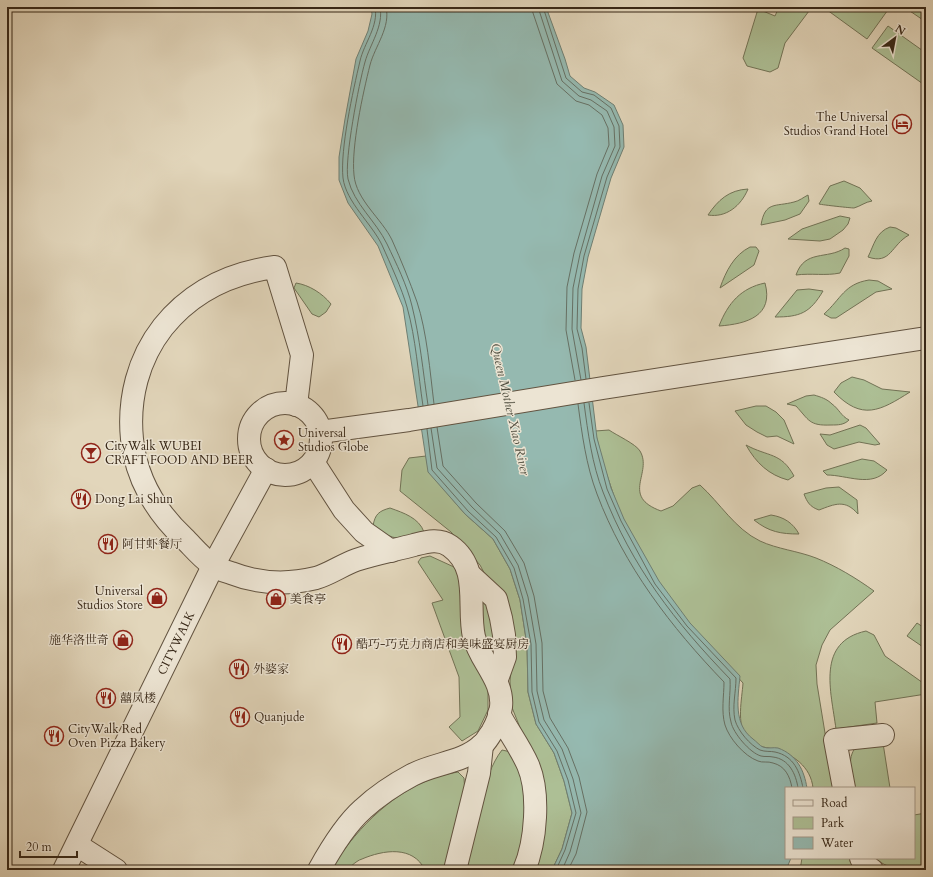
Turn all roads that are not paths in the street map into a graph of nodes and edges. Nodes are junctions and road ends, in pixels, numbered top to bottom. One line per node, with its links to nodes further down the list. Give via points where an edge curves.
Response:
1 (926, 338): 3 (street)
2 (296, 405): 3 (street, via 307,410 315,418); 5 (street, via 273,405 262,411 254,420 250,444 253,455); 7 (street, via 302,355 275,267 236,275 200,292 170,318 148,350 134,388 131,407 132,440 137,466 143,483 161,514 172,528)
3 (320, 432): 4 (street, via 319,452)
4 (313, 462): 5 (street, via 294,474 282,475); 6 (street, via 344,510 364,532)
5 (266, 468): 7 (street, CITYWALK)
6 (391, 551): 7 (street, via 354,560 318,577 276,583 246,579); 8 (street, via 433,540 449,545 462,559)
7 (213, 566): 14 (street, CITYWALK)
8 (470, 575): 9 (street, via 471,617 475,639 484,661); 9 (street, via 496,600 501,618 505,657)
9 (497, 679): 10 (street, via 502,705)
10 (499, 714): 12 (street, via 494,728); 20 (street, via 519,746 534,786 533,836)
11 (883, 735): 13 (street, via 835,740)
12 (482, 745): 18 (street, via 457,759 413,774 362,810 332,847); 19 (street, via 479,773)
13 (844, 787)
14 (77, 845): 16 (street, CITYWALK); 17 (street)
15 (862, 859): 21 (street)
16 (64, 870)
17 (116, 870)
18 (319, 870)
19 (455, 870)
20 (524, 870)
21 (872, 870)

